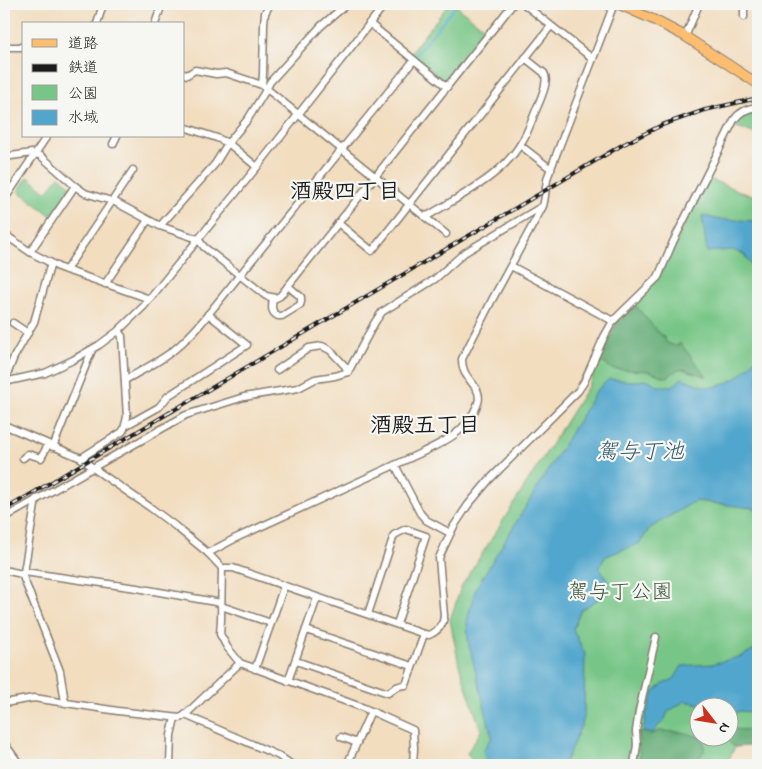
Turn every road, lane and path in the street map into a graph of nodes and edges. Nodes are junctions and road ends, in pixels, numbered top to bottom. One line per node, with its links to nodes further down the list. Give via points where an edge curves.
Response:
1 (103, 4): 12 (street)
2 (162, 4): 13 (street)
3 (270, 4): 24 (street, via 264,24)
4 (348, 4): 24 (street, via 321,26)
5 (385, 4): 14 (street)
6 (513, 4): 25 (street)
7 (524, 4): 15 (street)
8 (616, 4): 16 (main road); 20 (street)
9 (700, 4): 16 (street)
10 (744, 4): 11 (street)
11 (744, 17)
12 (98, 22)
13 (156, 22)
14 (369, 23): 21 (street); 27 (street)
15 (551, 26): 19 (street); 20 (street)
16 (685, 36): 23 (main road)
17 (4, 47): 18 (street)
18 (22, 47)
19 (526, 58): 33 (street, via 546,76 541,97); 44 (street)
20 (593, 59): 38 (street)
21 (414, 60): 25 (street); 34 (street)
22 (185, 74): 24 (street, via 195,70 226,73)
23 (758, 84)
24 (264, 88): 27 (street); 31 (street, via 248,118)
25 (447, 88): 40 (street)
26 (758, 107): 63 (street, via 738,114 658,277)
27 (298, 115): 34 (street); 37 (street)
28 (185, 128): 31 (street)
29 (46, 138): 35 (street)
30 (116, 138): 32 (street)
31 (228, 143): 37 (street); 49 (street, via 215,164)
32 (113, 144)
33 (520, 145): 38 (street); 46 (street, via 488,179)
34 (341, 150): 40 (street); 57 (street)
35 (36, 154): 36 (street); 41 (street); 42 (street)
36 (4, 157)
37 (257, 167): 52 (street)
38 (551, 169): 45 (street)
39 (133, 170): 43 (street)
40 (375, 176): 44 (street); 48 (street)
41 (75, 186): 43 (street, via 85,193); 53 (street)
42 (4, 200)
43 (113, 201): 47 (street); 56 (street)
44 (410, 204): 46 (street); 48 (street, via 372,251)
45 (542, 206): 55 (street); 69 (street, via 464,253 435,279 382,312)
46 (424, 216): 51 (street)
47 (148, 220): 49 (street); 58 (street)
48 (338, 223): 59 (street)
49 (160, 226): 52 (street)
50 (4, 234): 53 (street)
51 (446, 234)
52 (198, 240): 57 (street); 61 (street)
53 (30, 252): 54 (street)
54 (51, 263): 56 (street); 66 (street)
55 (511, 266): 63 (street); 77 (street, via 462,359 465,374 479,396 471,417 452,437)
56 (66, 270): 58 (street)
57 (240, 276): 60 (street); 62 (street)
58 (105, 284): 61 (street)
59 (288, 286): 60 (street, via 280,296); 60 (street, via 301,297 300,305 278,316 272,312)
60 (273, 298)
61 (150, 299): 65 (street)
62 (208, 314): 70 (street, via 169,354); 73 (street, via 246,344 168,396 159,407)
63 (613, 321): 81 (street, via 578,391 489,480)
64 (13, 323): 66 (street)
65 (118, 332): 67 (street); 70 (street, via 122,336)
66 (28, 333): 71 (street)
67 (93, 348): 71 (street, via 45,373); 74 (street)
68 (277, 370): 69 (street, via 309,348 322,346 338,358)
69 (348, 372): 78 (street, via 315,379 298,388 244,397 186,415)
70 (125, 380): 73 (street)
71 (4, 382)
72 (4, 424): 74 (street)
73 (125, 426): 76 (street, via 122,432)
74 (51, 446): 75 (street, via 41,458 28,454); 76 (street)
75 (23, 458)
76 (81, 458): 78 (street)
77 (395, 465): 81 (street, via 420,513); 82 (street)
78 (93, 468): 79 (street); 82 (street)
79 (36, 499): 80 (street); 85 (street)
80 (4, 518)
81 (450, 533): 93 (street, via 439,558 443,622 440,629)
82 (208, 552): 83 (street)
83 (222, 568): 86 (street, via 233,568); 88 (street)
84 (4, 570): 85 (street)
85 (23, 573): 88 (street, via 137,588); 101 (street, via 60,671)
86 (284, 586): 87 (street); 90 (street)
87 (318, 598): 89 (street); 92 (street)
88 (221, 604): 90 (street); 96 (street, via 220,634)
89 (368, 614): 91 (street); 91 (street, via 394,535 406,529 426,536)
90 (271, 623): 98 (street)
91 (397, 624): 93 (street)
92 (306, 630): 95 (street); 97 (street)
93 (424, 634): 97 (street)
94 (656, 637): 113 (street, via 639,710)
95 (296, 661): 97 (street, via 388,693 393,688 406,685); 99 (street)
96 (240, 663): 98 (street); 103 (street)
97 (412, 666)
98 (255, 669): 99 (street)
99 (288, 681): 102 (street)
100 (4, 702): 101 (street, via 34,698)
101 (65, 702): 104 (street)
102 (371, 711): 106 (street); 112 (street, via 413,730)
103 (185, 715): 104 (street); 110 (street, via 279,756)
104 (175, 718): 109 (street)
105 (341, 737): 106 (street)
106 (357, 743): 111 (street)
107 (4, 744): 108 (street)
108 (20, 765)
109 (170, 765)
110 (292, 765)
111 (347, 765)
112 (413, 765)
113 (634, 765)

